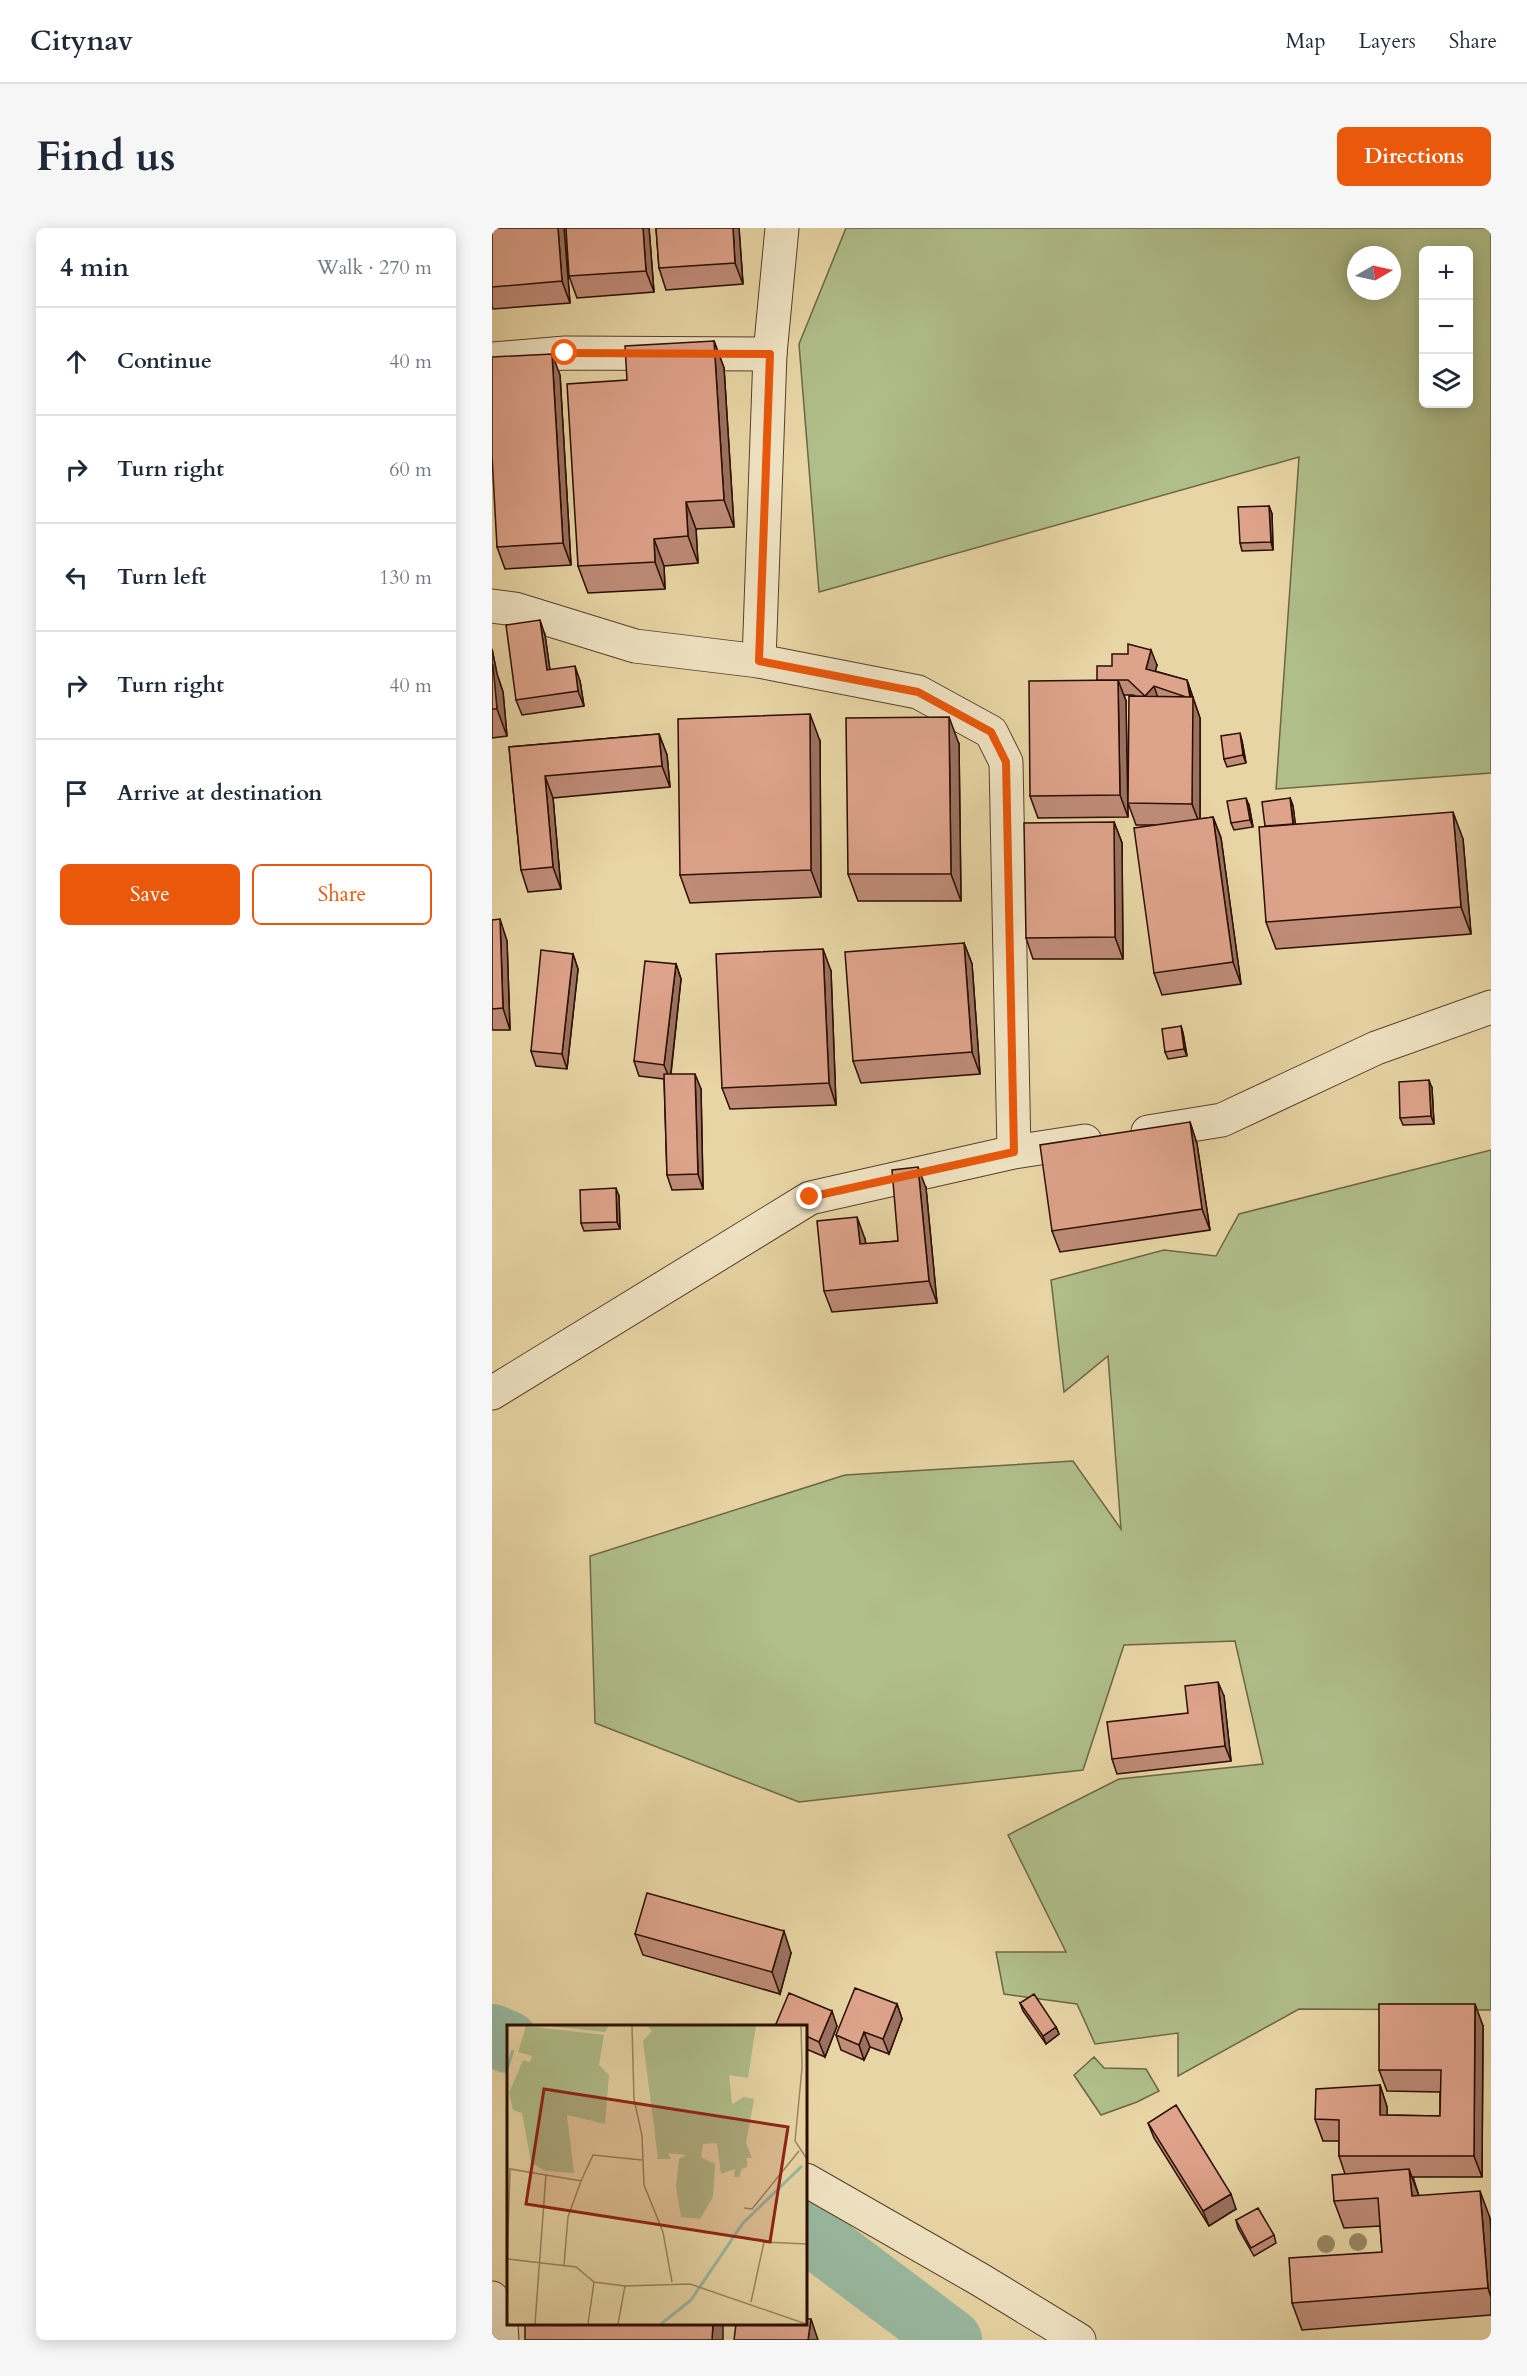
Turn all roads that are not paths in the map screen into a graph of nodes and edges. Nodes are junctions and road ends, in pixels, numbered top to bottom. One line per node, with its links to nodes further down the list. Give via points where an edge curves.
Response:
1 (782, 228): 2 (street)
2 (770, 354): 3 (street, via 565,353); 5 (street)
3 (492, 360)
4 (492, 606): 5 (street, via 515,609 634,646)
5 (759, 661): 7 (street, via 918,692 991,732 1006,762)
6 (1491, 1007): 7 (street, via 1376,1048 1222,1120)
7 (1014, 1152): 8 (street, via 810,1197)
8 (492, 1393)
9 (807, 2181): 12 (street)
10 (492, 2298): 11 (street, via 500,2310)
11 (502, 2340)
12 (1079, 2340)

